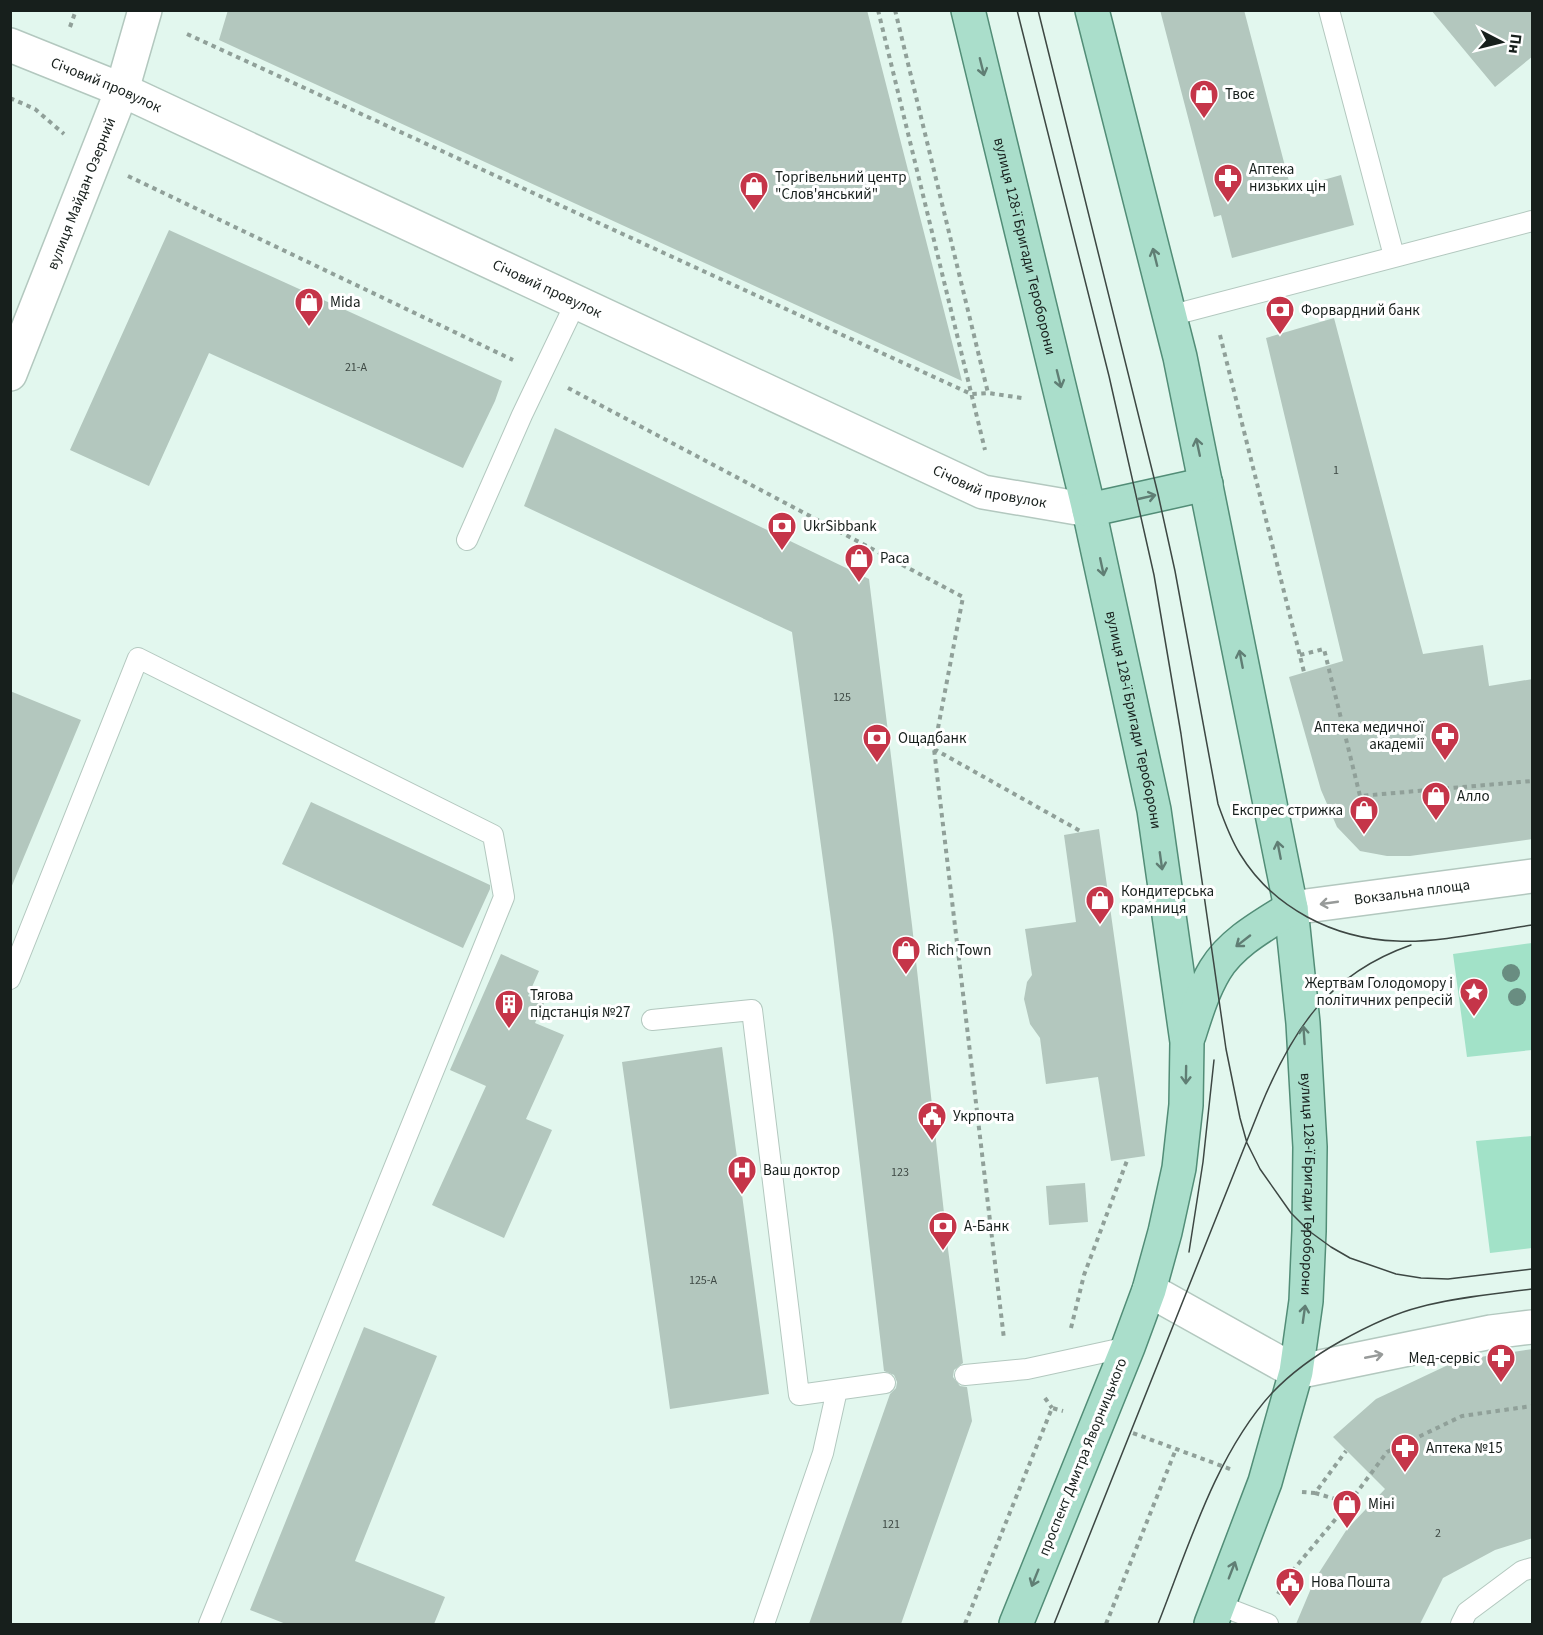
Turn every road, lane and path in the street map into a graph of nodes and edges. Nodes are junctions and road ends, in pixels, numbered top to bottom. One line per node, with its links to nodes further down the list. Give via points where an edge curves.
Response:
1 (145, 10): 9 (street, вулиця Майдан Озерний)
2 (878, 10): 19 (path)
3 (895, 10): 18 (path)
4 (968, 10): 23 (main road, вулиця 128-ї Бригади Тероборони, one-way to 23)
5 (1092, 10): 15 (main road, вулиця 128-ї Бригади Тероборони, one-way to 5)
6 (1329, 10): 13 (lane)
7 (187, 34): 19 (path)
8 (10, 45): 9 (street, Січовий провулок)
9 (122, 90): 11 (street, вулиця Майдан Озерний); 14 (street, Січовий провулок)
10 (10, 98): 11 (path, via 35,109)
11 (95, 160): 17 (street, вулиця Майдан Озерний)
12 (1533, 221): 13 (lane)
13 (1394, 256): 15 (lane)
14 (576, 302): 22 (street, Січовий провулок); 24 (lane)
15 (1170, 315): 21 (main road, вулиця 128-ї Бригади Тероборони, one-way to 15)
16 (1223, 346): 26 (path)
17 (10, 374)
18 (988, 393): 19 (path); 20 (path)
19 (971, 394): 22 (path, via 987,459)
20 (1024, 398)
21 (1206, 484): 23 (main road, one-way to 21); 32 (main road, вулиця 128-ї Бригади Тероборони, one-way to 21)
22 (982, 492): 23 (street, Січовий провулок)
23 (1089, 510): 35 (main road, вулиця 128-ї Бригади Тероборони, one-way to 35, via 1154,810)
24 (467, 540)
25 (963, 597): 28 (path)
26 (1300, 655): 27 (path); 29 (path, via 1324,649 1360,796)
27 (1304, 672)
28 (934, 749): 30 (path); 41 (path, via 1004,1345)
29 (1533, 781)
30 (1082, 832)
31 (1533, 876): 32 (street, Вокзальна площа, one-way to 32)
32 (1291, 908): 35 (main road, one-way to 35, via 1232,950 1216,969); 42 (main road, вулиця 128-ї Бригади Тероборони, one-way to 32, via 1306,1301 1310,1147)
33 (10, 979): 57 (lane, via 138,658 493,836 504,897)
34 (652, 1020): 45 (lane, via 752,1010 799,1395)
35 (1187, 1042): 37 (main road, вулиця 128-ї Бригади Тероборони, one-way to 37, via 1179,1168)
36 (1128, 1158): 40 (path, via 1084,1275)
37 (1149, 1290): 39 (main road, проспект Дмитра Яворницького); 42 (street)
38 (1533, 1327): 42 (street, one-way to 38)
39 (1128, 1347): 40 (lane); 48 (main road, проспект Дмитра Яворницького)
40 (1063, 1361): 41 (lane); 47 (path)
41 (1027, 1369): 43 (lane); 47 (path)
42 (1296, 1372): 51 (main road)
43 (965, 1375)
44 (885, 1383): 45 (lane)
45 (837, 1390): 58 (lane, via 823,1453)
46 (1533, 1406): 53 (path, via 1462,1416 1387,1452)
47 (1052, 1408): 48 (path); 59 (path)
48 (1098, 1422): 49 (path); 60 (main road, проспект Дмитра Яворницького, one-way to 60)
49 (1176, 1449): 51 (path); 61 (path)
50 (1346, 1451): 52 (path)
51 (1264, 1482): 52 (path, via 1287,1491); 55 (main road, one-way to 51)
52 (1315, 1493): 53 (path)
53 (1349, 1503): 56 (path, via 1289,1575)
54 (1533, 1568): 62 (lane, via 1522,1570 1467,1612)
55 (1215, 1615): 56 (lane)
56 (1265, 1623)
57 (209, 1624)
58 (764, 1624)
59 (965, 1624)
60 (1016, 1624)
61 (1106, 1624)
62 (1461, 1624)

